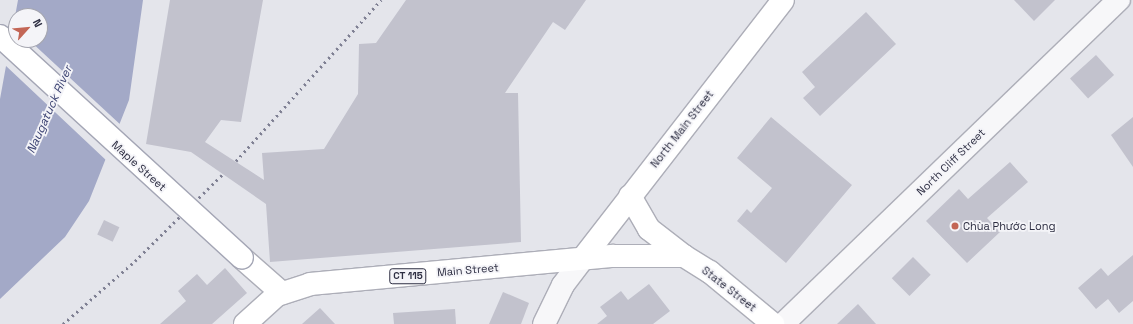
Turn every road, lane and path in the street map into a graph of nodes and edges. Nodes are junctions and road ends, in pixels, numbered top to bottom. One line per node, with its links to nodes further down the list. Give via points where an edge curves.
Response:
1 (783, 0): 4 (main road, North Main Street)
2 (1119, 0): 11 (street, North Cliff Street)
3 (0, 36): 7 (main road, Maple Street, bridge)
4 (630, 196): 5 (main road, State Street, via 649,229); 6 (main road, North Main Street)
5 (684, 256): 6 (main road); 10 (main road, State Street, via 710,272)
6 (583, 258): 7 (main road, Main Street / CT 115, via 310,284); 9 (street, via 563,285)
7 (282, 294): 8 (main road, Main Street / CT 115)
8 (245, 324)
9 (544, 324)
10 (773, 324)
11 (783, 324)

